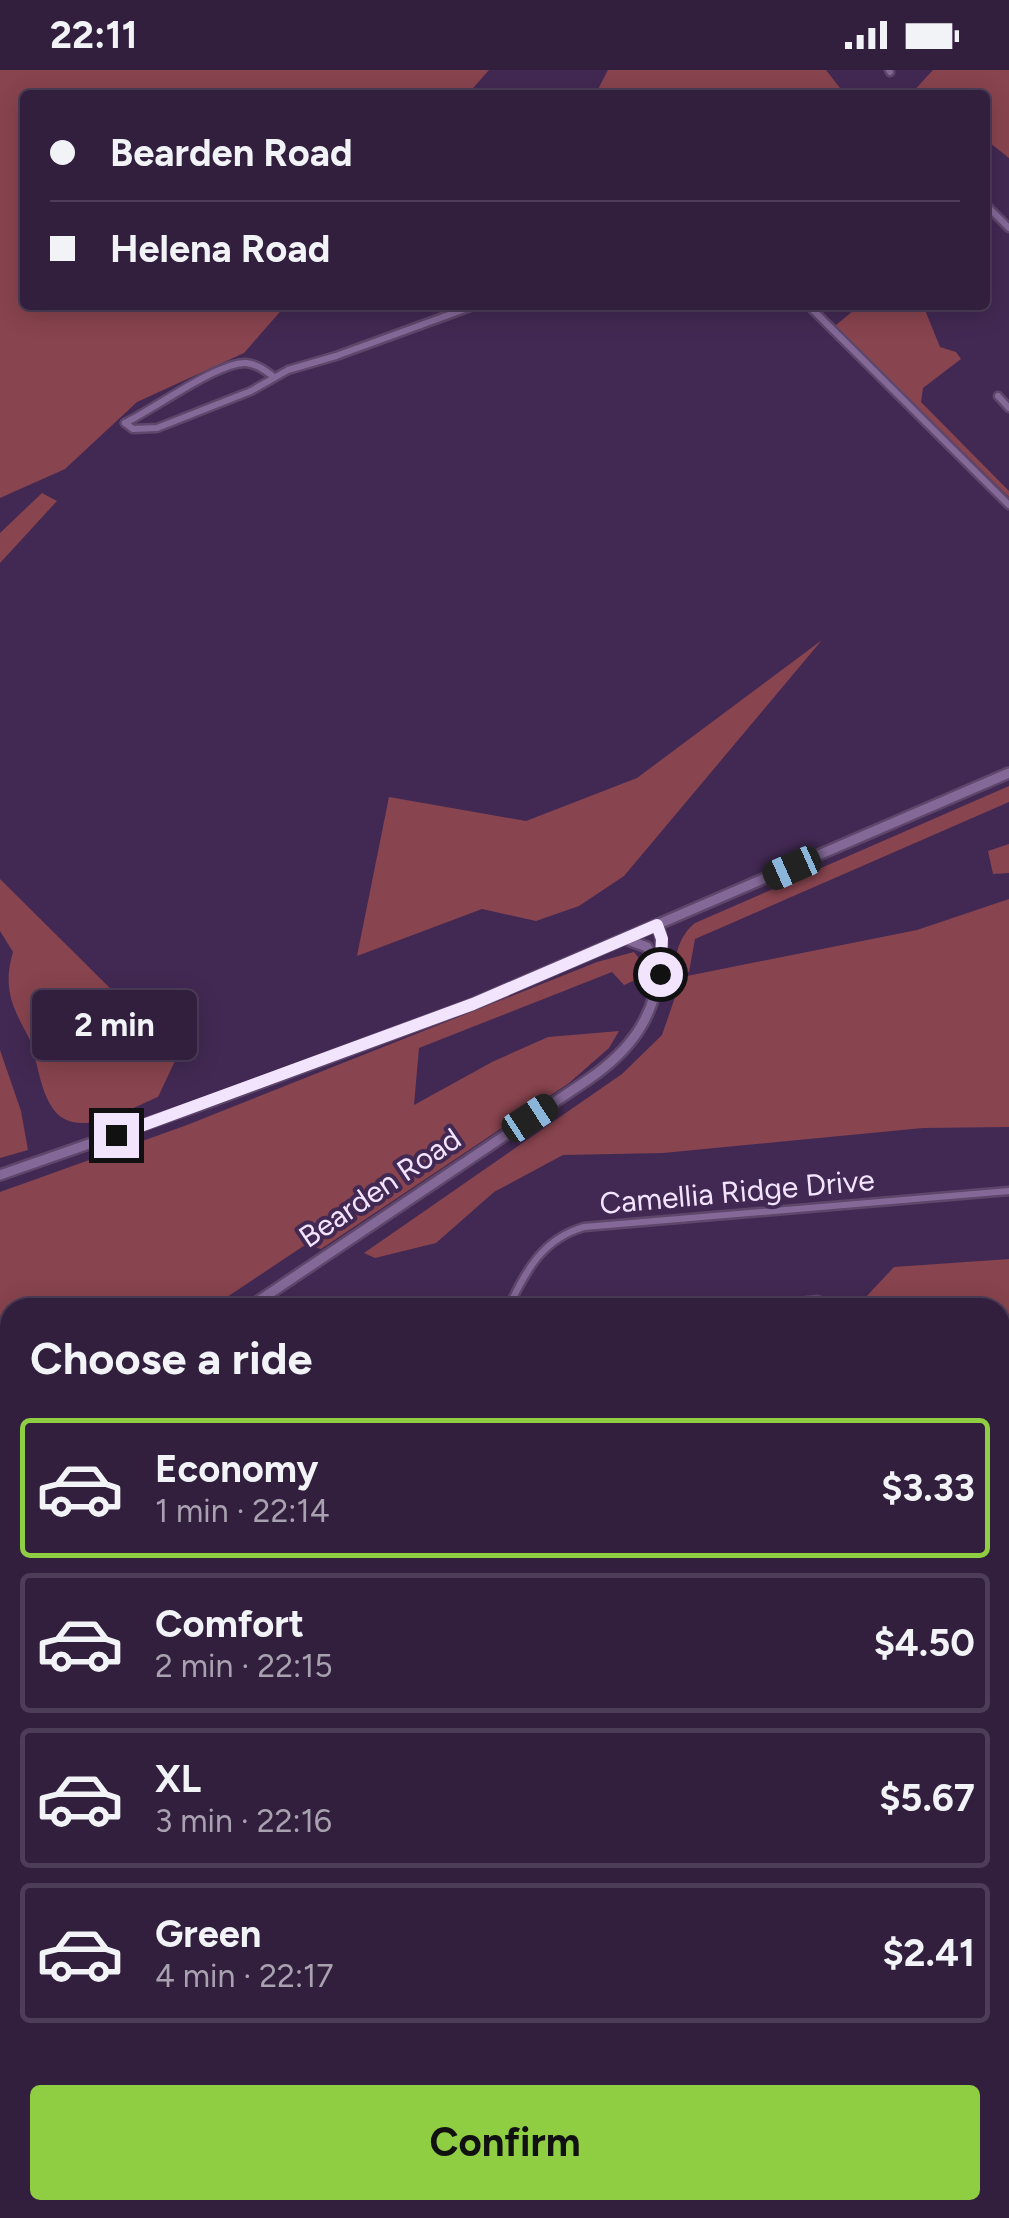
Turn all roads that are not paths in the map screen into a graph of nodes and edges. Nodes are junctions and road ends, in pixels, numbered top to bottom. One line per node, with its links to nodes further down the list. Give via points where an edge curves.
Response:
1 (990, 209): 2 (street)
2 (1009, 228)
3 (462, 310): 5 (street)
4 (813, 310): 8 (street)
5 (274, 377): 5 (street, via 242,362 125,423 157,428)
6 (998, 396): 7 (street)
7 (1009, 408)
8 (1009, 506)
9 (1009, 773): 10 (main road)
10 (657, 925): 11 (main road); 12 (main road, Bearden Road)
11 (625, 939): 12 (main road, via 647,947); 13 (main road, via 366,1044)
12 (660, 974): 15 (main road, Bearden Road, via 644,1025 604,1069)
13 (0, 1175)
14 (1009, 1191): 16 (street, Camellia Ridge Drive, via 584,1228 562,1235 536,1256)
15 (263, 1298)
16 (513, 1298)

